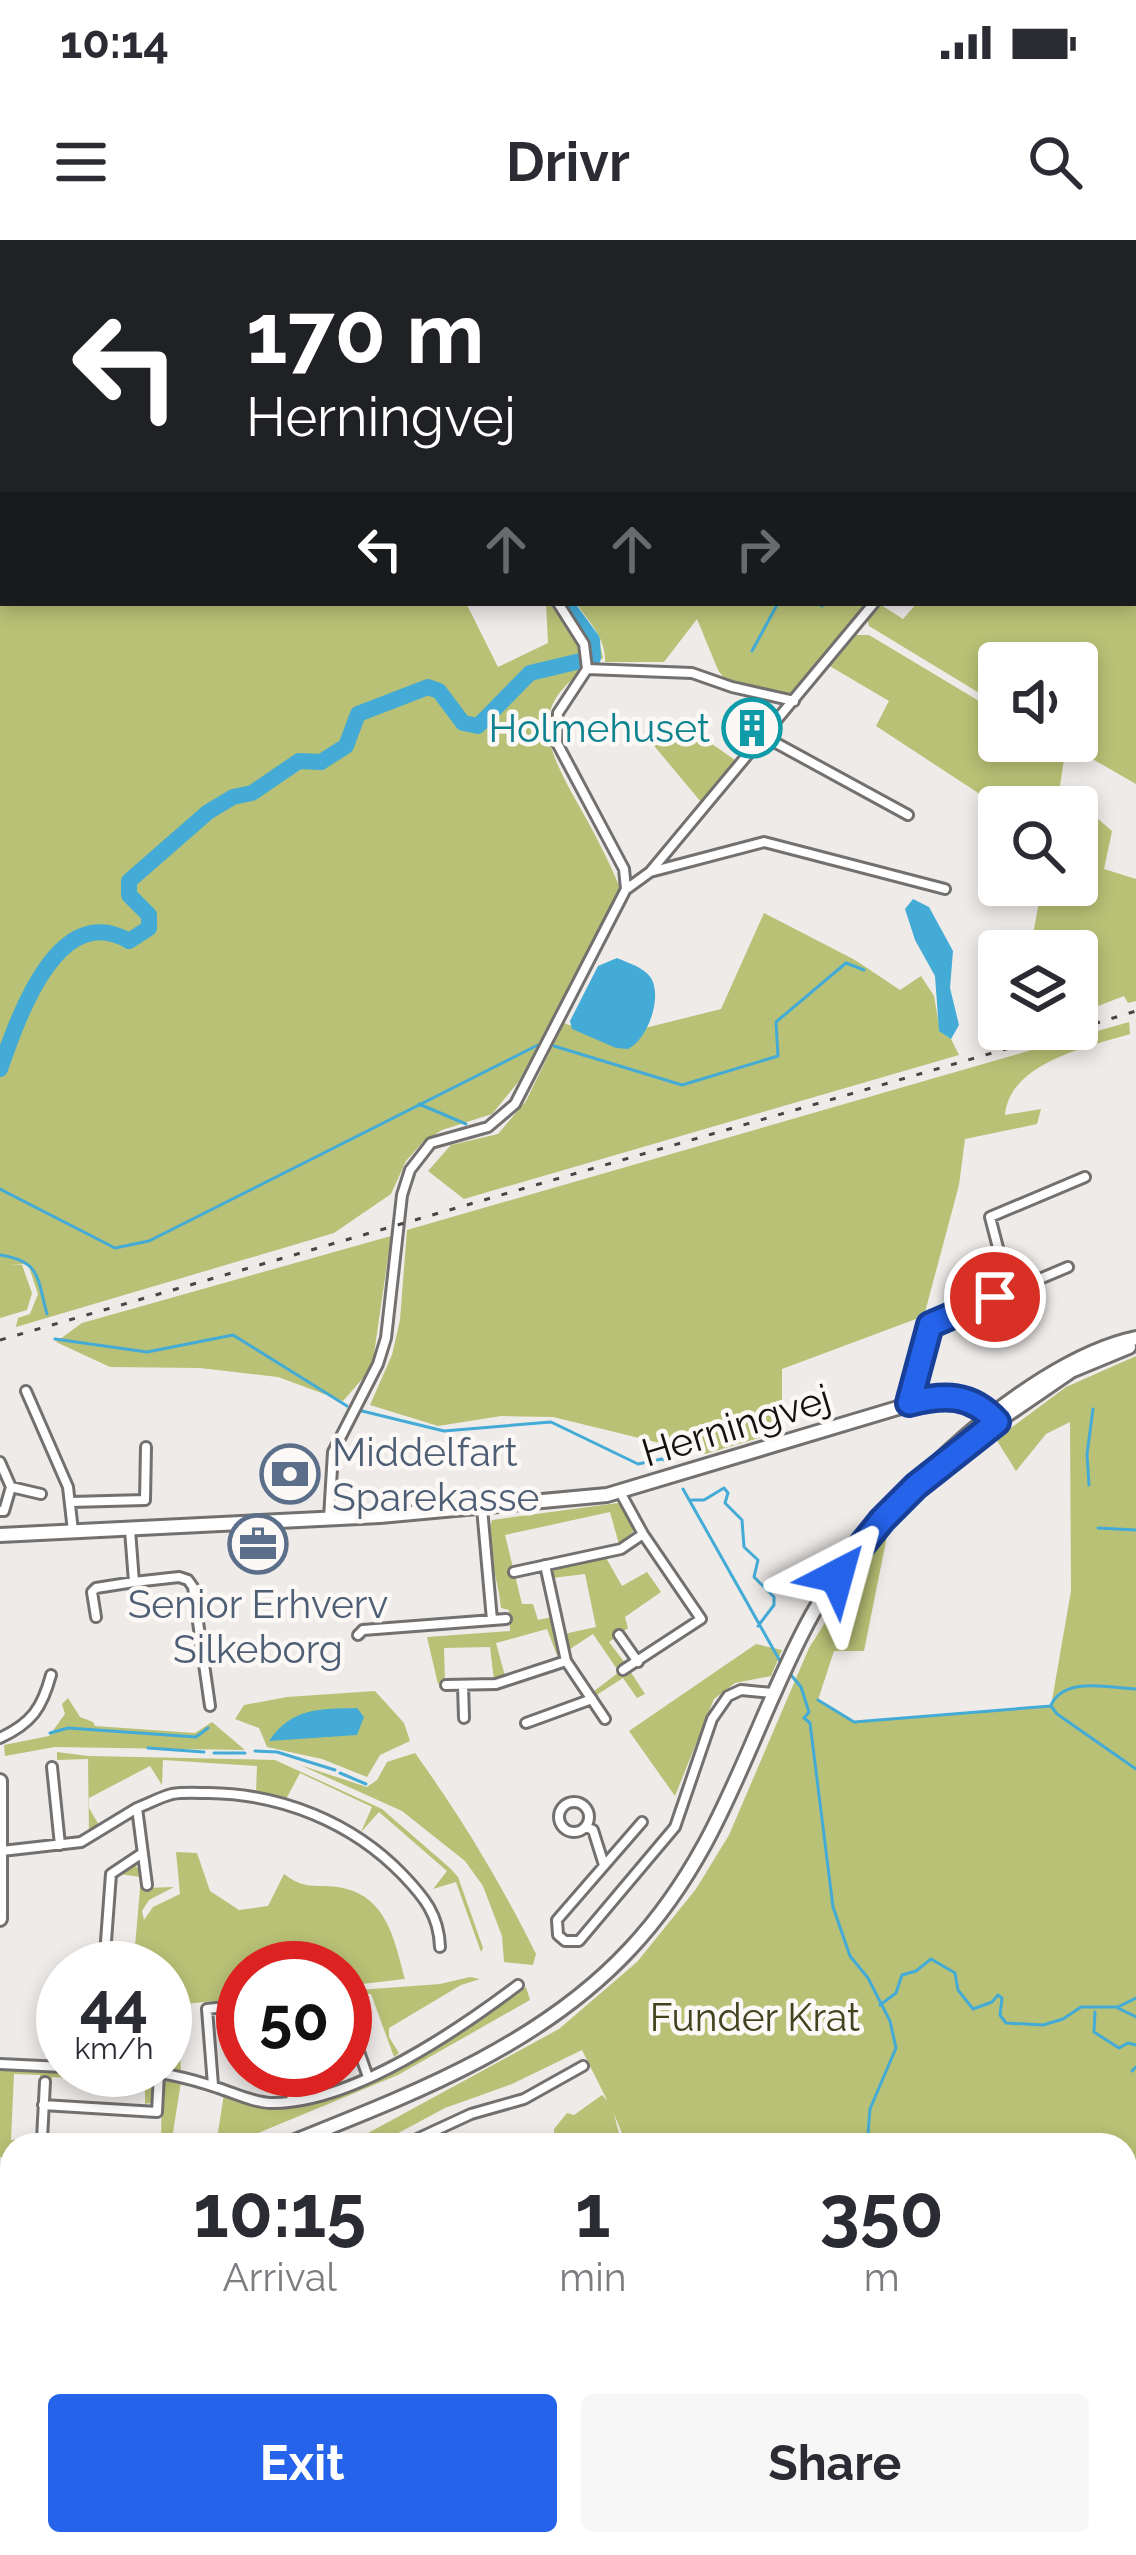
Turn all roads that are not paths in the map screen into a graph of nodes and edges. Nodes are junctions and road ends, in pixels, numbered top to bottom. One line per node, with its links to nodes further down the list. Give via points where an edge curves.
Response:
1 (560, 606): 3 (street)
2 (872, 606): 4 (street)
3 (587, 669): 4 (street, via 692,673); 9 (street, via 558,713 557,743 624,869)
4 (794, 701): 5 (street)
5 (765, 737): 6 (street); 7 (street)
6 (908, 815)
7 (650, 872): 8 (street, via 764,842); 9 (street)
8 (945, 889)
9 (626, 890): 25 (street, via 515,1104 488,1126 431,1143 410,1169 386,1339 333,1452)
10 (1085, 1178): 12 (street, via 990,1216)
11 (1068, 1267): 12 (street)
12 (1010, 1290): 15 (street, via 930,1325)
13 (1136, 1342): 16 (main road)
14 (26, 1391): 22 (street)
15 (909, 1403): 16 (main road, Herningvej, via 963,1398); 20 (main road, Herningvej)
16 (994, 1419): 44 (main road, via 916,1486 837,1576)
17 (146, 1447): 22 (street, via 145,1500)
18 (0, 1462): 19 (street)
19 (10, 1487): 21 (street); 24 (street)
20 (620, 1492): 23 (main road, Herningvej); 28 (street)
21 (41, 1494)
22 (71, 1502): 27 (street)
23 (482, 1508): 25 (main road, Herningvej); 35 (street)
24 (0, 1511)
25 (328, 1518): 26 (main road, Herningvej)
26 (130, 1528): 27 (main road, Herningvej); 32 (street)
27 (73, 1531): 29 (main road, Herningvej)
28 (644, 1534): 30 (street, via 621,1549); 39 (street, via 701,1619)
29 (0, 1535)
30 (545, 1565): 31 (street); 38 (street)
31 (514, 1572)
32 (134, 1582): 33 (street, via 96,1588); 46 (street, via 179,1577 193,1587)
33 (96, 1617)
34 (506, 1619): 35 (street)
35 (492, 1620): 36 (street)
36 (358, 1635)
37 (619, 1635): 39 (street)
38 (566, 1661): 43 (street, via 496,1684); 45 (street)
39 (638, 1662): 40 (street)
40 (623, 1670)
41 (51, 1675): 50 (street, via 31,1720)
42 (446, 1685): 43 (street)
43 (463, 1685): 47 (street)
44 (775, 1694): 59 (street, via 741,1690 719,1706 675,1827 579,1941 565,1941 557,1920); 79 (main road, via 720,1821 672,1899 600,1978 508,2046)
45 (592, 1699): 48 (street); 49 (street)
46 (210, 1706)
47 (464, 1718)
48 (604, 1719)
49 (526, 1723)
50 (0, 1738)
51 (52, 1767): 56 (street)
52 (0, 1781): 57 (main road)
53 (136, 1808): 56 (street, via 81,1842); 58 (street); 63 (street, via 174,1793 224,1793 329,1821 419,1891 435,1915)
54 (642, 1822): 59 (street)
55 (586, 1827): 55 (street, via 582,1804 562,1807 562,1827); 59 (street)
56 (60, 1845): 57 (street)
57 (2, 1851): 61 (main road)
58 (141, 1854): 60 (street); 62 (street, via 111,1874)
59 (604, 1865)
60 (147, 1885)
61 (0, 1919)
62 (106, 1941)
63 (440, 1947)
64 (518, 1984): 69 (street, via 460,2028)
65 (216, 2008): 71 (street, via 207,2009)
66 (0, 2064): 67 (street)
67 (36, 2066)
68 (584, 2066): 80 (street, via 524,2099)
69 (372, 2075)
70 (192, 2081): 71 (street)
71 (213, 2086): 76 (street, via 268,2104)
72 (44, 2097): 77 (street)
73 (158, 2097): 77 (street, via 157,2112)
74 (292, 2097): 76 (street)
75 (313, 2097): 76 (street)
76 (292, 2100)
77 (43, 2105): 78 (street)
78 (41, 2133)
79 (314, 2133)
80 (430, 2133)

